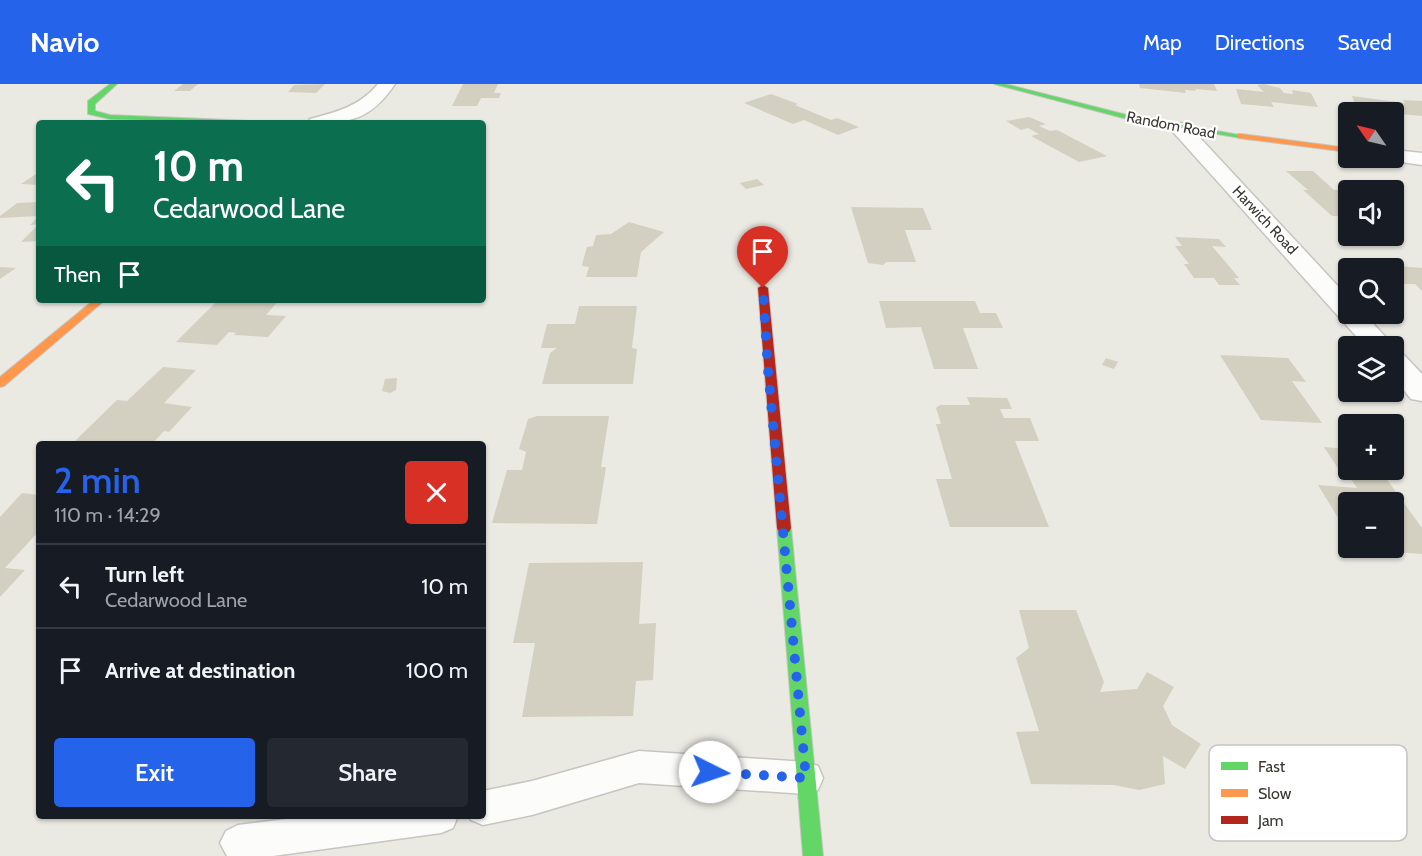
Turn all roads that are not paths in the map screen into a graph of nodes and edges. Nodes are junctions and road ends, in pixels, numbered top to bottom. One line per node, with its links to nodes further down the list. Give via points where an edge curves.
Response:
1 (114, 84): 4 (street, via 91,103 91,112 110,117)
2 (387, 84): 5 (street, via 359,110)
3 (997, 84): 6 (street, Random Road)
4 (170, 120)
5 (339, 120)
6 (1181, 129): 7 (street, Random Road); 11 (street, Harwich Road)
7 (1338, 149)
8 (1404, 157): 9 (street)
9 (1422, 159)
10 (763, 288): 18 (street)
11 (1338, 301)
12 (96, 303): 16 (street)
13 (1359, 324): 14 (street, Harwich Road)
14 (1371, 336)
15 (1404, 372): 17 (street)
16 (0, 383)
17 (1422, 392)
18 (806, 778): 19 (lane, via 639,767); 22 (street)
19 (486, 807)
20 (418, 819): 21 (lane)
21 (238, 843)
22 (813, 856)

